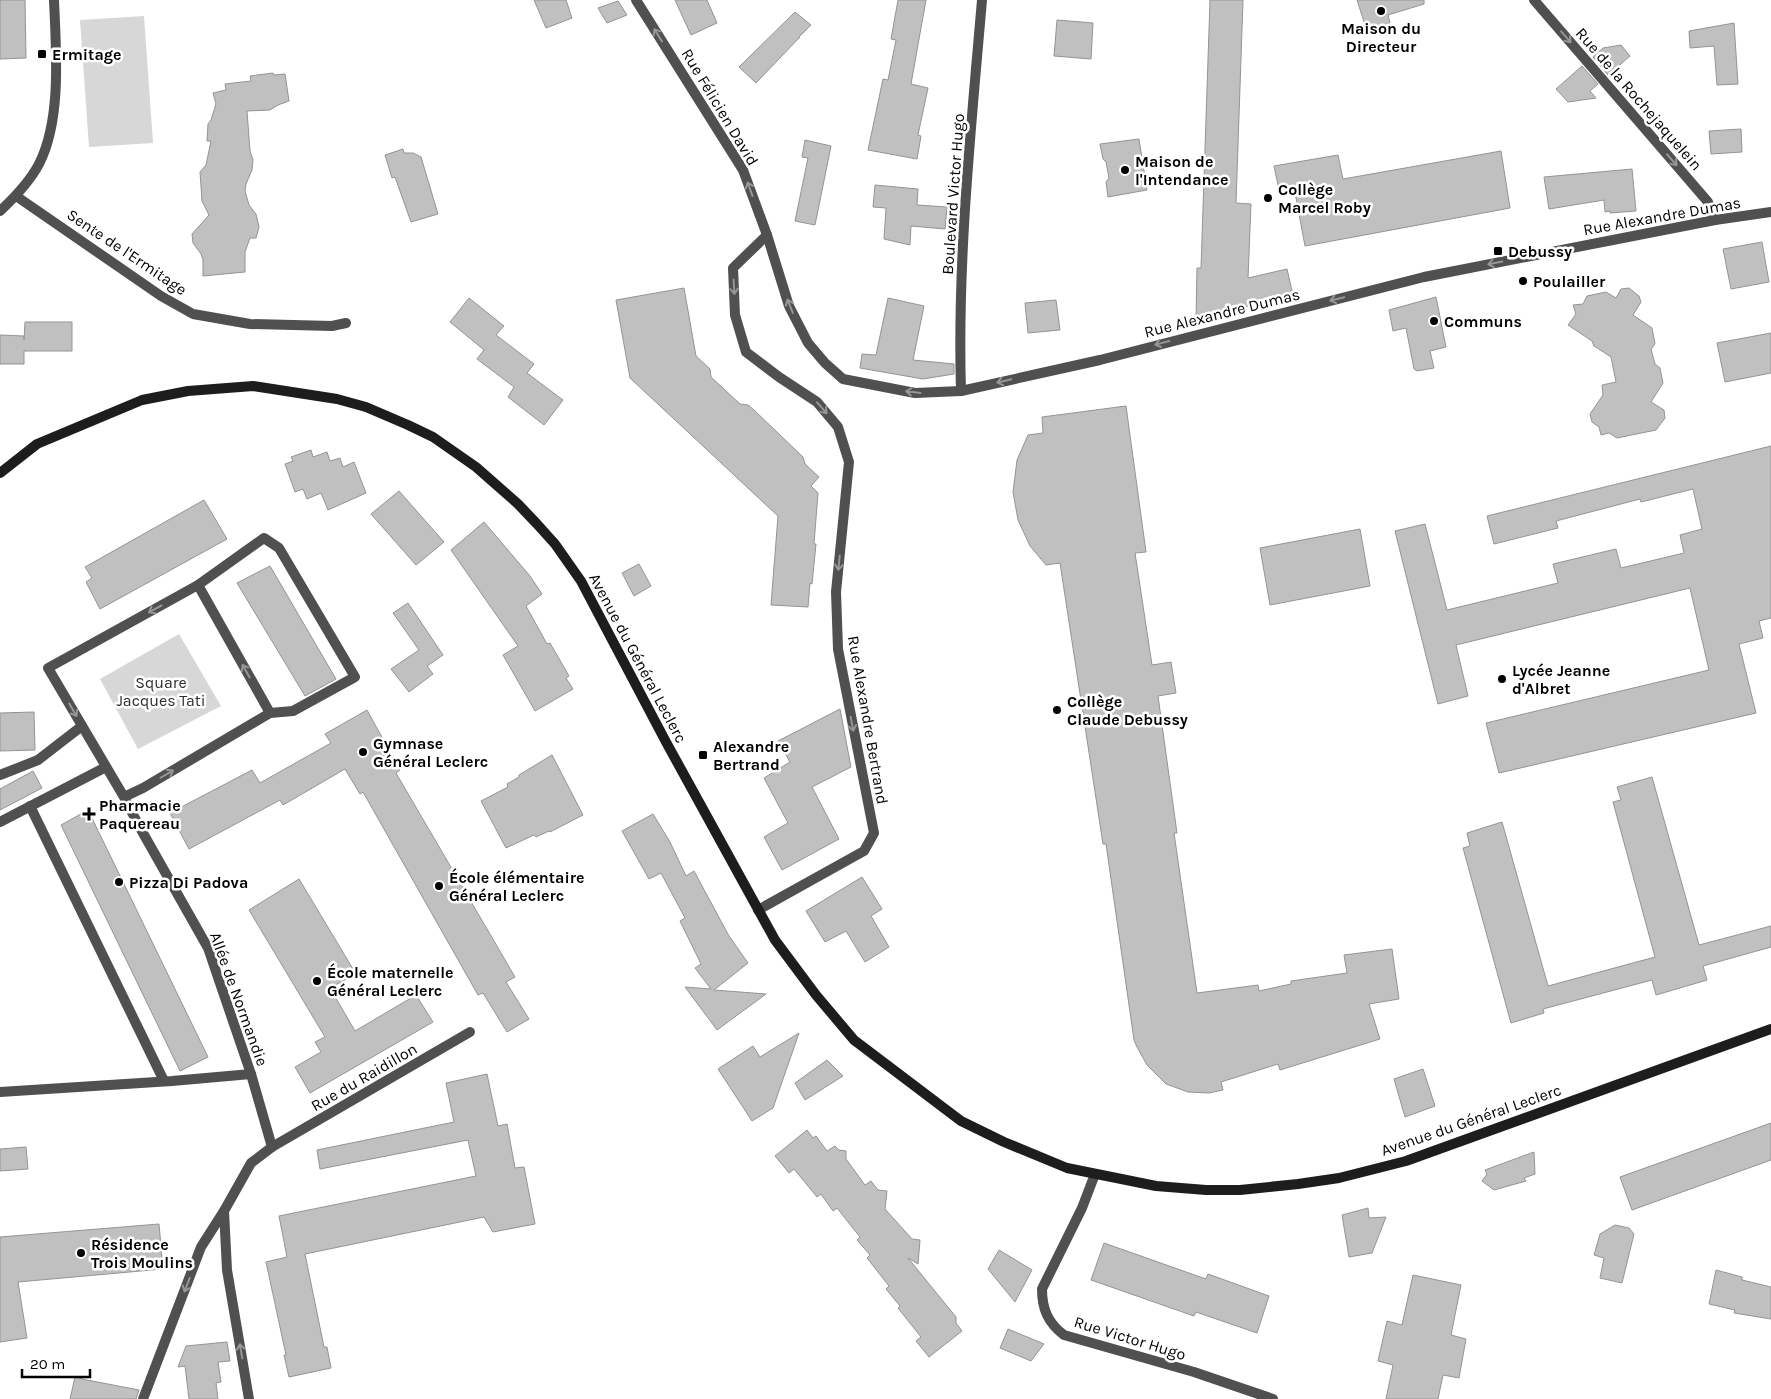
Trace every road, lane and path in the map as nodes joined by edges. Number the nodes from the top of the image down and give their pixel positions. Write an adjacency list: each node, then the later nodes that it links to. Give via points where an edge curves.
1 (54, 0): 5 (street, via 56,90 50,132 39,164)
2 (636, 0): 9 (street, Rue Félicien David, one-way to 2, via 743,170)
3 (982, 0): 11 (street, Boulevard Victor Hugo, via 962,266)
4 (1534, 0): 8 (street, Rue de la Rochejaquelein, one-way to 8, via 1708,202)
5 (16, 196): 6 (street); 10 (street, Sente de l'Ermitage, via 160,296 193,314 250,324 332,326)
6 (0, 211)
7 (1771, 212): 8 (street, Rue Alexandre Dumas)
8 (1715, 220): 11 (street, Rue Alexandre Dumas, one-way to 11, via 1424,277 1100,360)
9 (767, 235): 11 (street, Rue Alexandre Dumas, one-way to 9, via 915,393 843,379 808,343 789,306); 21 (street, Rue Alexandre Bertrand, one-way to 21, via 733,268 735,315 746,352 817,402 838,427 849,462 836,592 838,649 874,833 864,852)
10 (346, 322)
11 (961, 391)
12 (0, 472): 21 (main road, Avenue du Général Leclerc, via 37,444 142,400 198,390 253,386 337,398 366,407 433,437 476,467 518,504 568,562)
13 (198, 585): 14 (street, one-way to 13); 14 (street, via 264,538 279,548 355,677 293,711); 15 (street, Allée de Normandie, one-way to 15, via 48,668)
14 (270, 714): 18 (street, one-way to 14)
15 (82, 726): 16 (street, Allée de Normandie); 17 (street, via 38,760)
16 (106, 766): 18 (street, Allée de Normandie); 19 (street)
17 (0, 774)
18 (124, 797): 24 (street, Allée de Normandie, via 208,948)
19 (30, 806): 20 (street); 25 (street)
20 (0, 822)
21 (758, 910): 28 (main road, Avenue du Général Leclerc, via 798,973 867,1051 961,1121 1067,1168)
22 (1771, 1029): 28 (main road, Avenue du Général Leclerc, via 1406,1161 1339,1178 1223,1190 1156,1186)
23 (470, 1032): 27 (street, Rue du Raidillon)
24 (251, 1074): 25 (street); 27 (street, Allée de Normandie)
25 (164, 1081): 26 (street)
26 (0, 1092)
27 (272, 1147): 29 (street, via 251,1163)
28 (1095, 1174): 32 (street, Rue Victor Hugo, via 1042,1289 1042,1303 1055,1328 1064,1335 1194,1372)
29 (224, 1211): 30 (street, one-way to 30, via 201,1247); 31 (street, one-way to 29, via 227,1270)
30 (143, 1399)
31 (249, 1399)
32 (1273, 1399)

